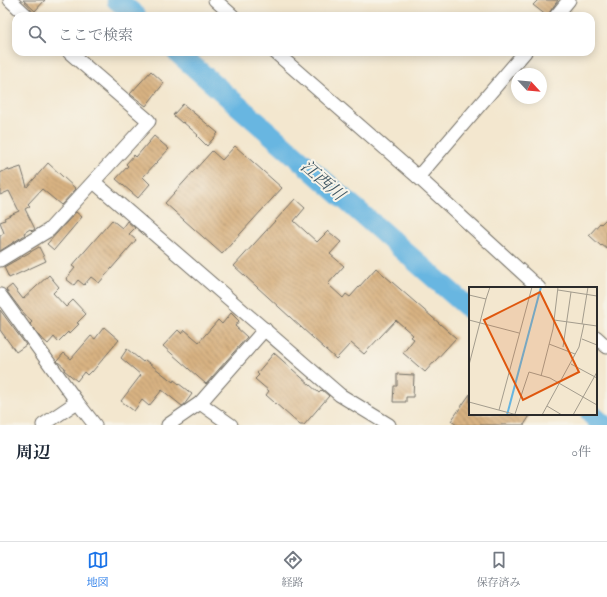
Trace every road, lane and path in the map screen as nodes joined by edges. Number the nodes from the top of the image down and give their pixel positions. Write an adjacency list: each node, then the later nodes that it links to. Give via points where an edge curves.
1 (10, 0): 4 (street)
2 (215, 0): 5 (street)
3 (570, 0): 6 (street)
4 (23, 12)
5 (228, 12)
6 (560, 12)
7 (74, 56): 11 (street, via 149,121)
8 (280, 56): 10 (street)
9 (522, 56): 10 (street)
10 (418, 177): 13 (street)
11 (94, 182): 12 (street, via 49,230); 15 (street)
12 (0, 260)
13 (538, 287)
14 (0, 295): 18 (street)
15 (264, 329): 19 (street); 24 (street, via 340,394)
16 (597, 338): 17 (street)
17 (607, 347)
18 (77, 402): 20 (street); 21 (street)
19 (200, 403): 22 (street); 23 (street)
20 (43, 425)
21 (95, 425)
22 (168, 425)
23 (231, 425)
24 (389, 425)

